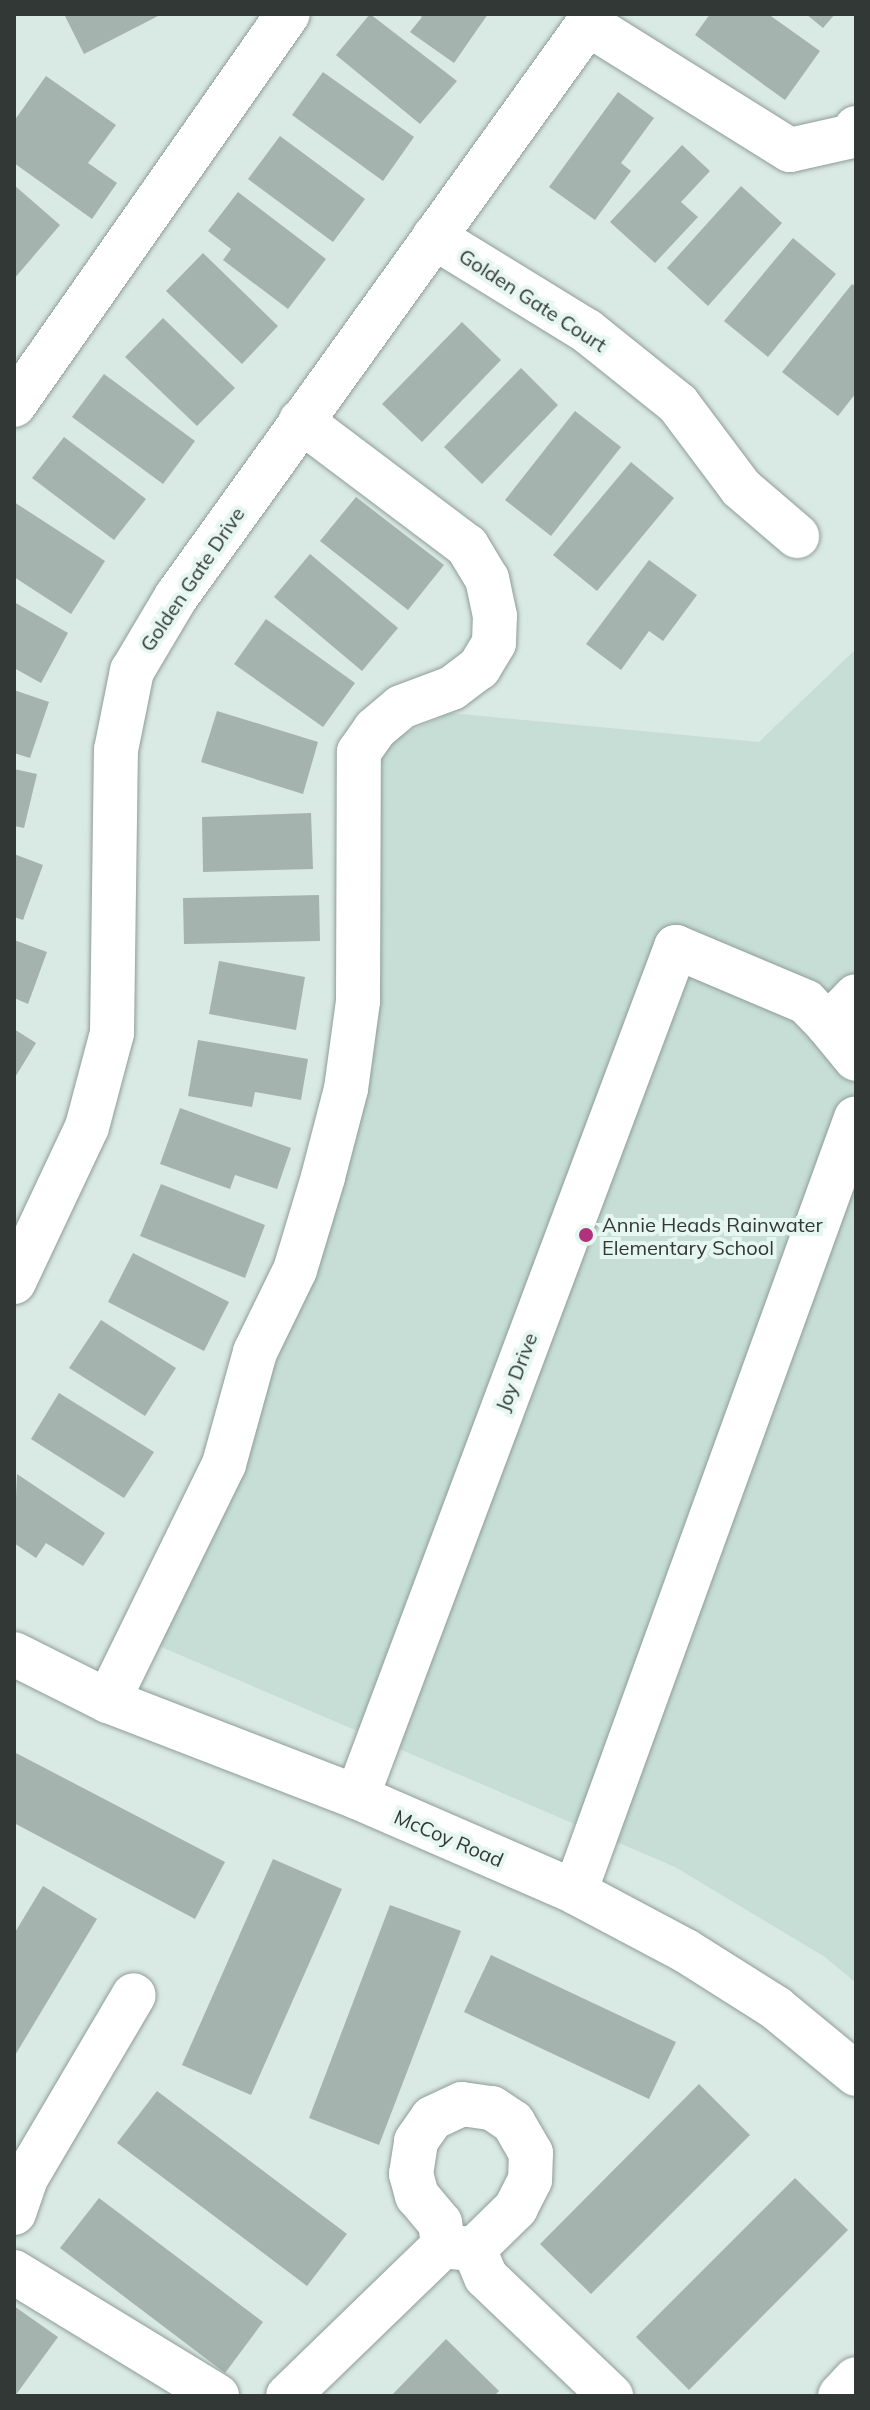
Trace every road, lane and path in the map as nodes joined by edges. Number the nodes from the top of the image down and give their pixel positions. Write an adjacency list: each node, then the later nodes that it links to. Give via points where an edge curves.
1 (288, 14): 5 (street)
2 (592, 19): 3 (street, via 790,150 852,136); 4 (street, Golden Gate Drive)
3 (856, 128)
4 (434, 237): 6 (street, Golden Gate Drive); 7 (street, Golden Gate Court, via 587,331 678,404 741,488)
5 (14, 405)
6 (301, 421): 11 (street, Golden Gate Drive, via 176,597 132,671 116,750 112,1033 87,1127); 13 (street, via 467,546 487,579 494,643 479,668 452,688 401,707 359,752 358,1001 346,1089 323,1177 295,1270 255,1352 224,1464)
7 (797, 536)
8 (842, 1010): 9 (street); 14 (street, Joy Drive, via 806,1002 676,947)
9 (856, 1059)
10 (856, 1118): 15 (street)
11 (16, 1273)
12 (14, 1654): 13 (street, McCoy Road)
13 (108, 1701): 14 (street, McCoy Road)
14 (357, 1797): 15 (street, McCoy Road)
15 (575, 1892): 17 (street, McCoy Road, via 686,1951 776,2008)
16 (134, 1995): 18 (street)
17 (856, 2074)
18 (18, 2187)
19 (14, 2272): 21 (street)
20 (856, 2379): 24 (street)
21 (217, 2396)
22 (288, 2396): 23 (street, via 458,2248)
23 (611, 2396)
24 (840, 2396)

